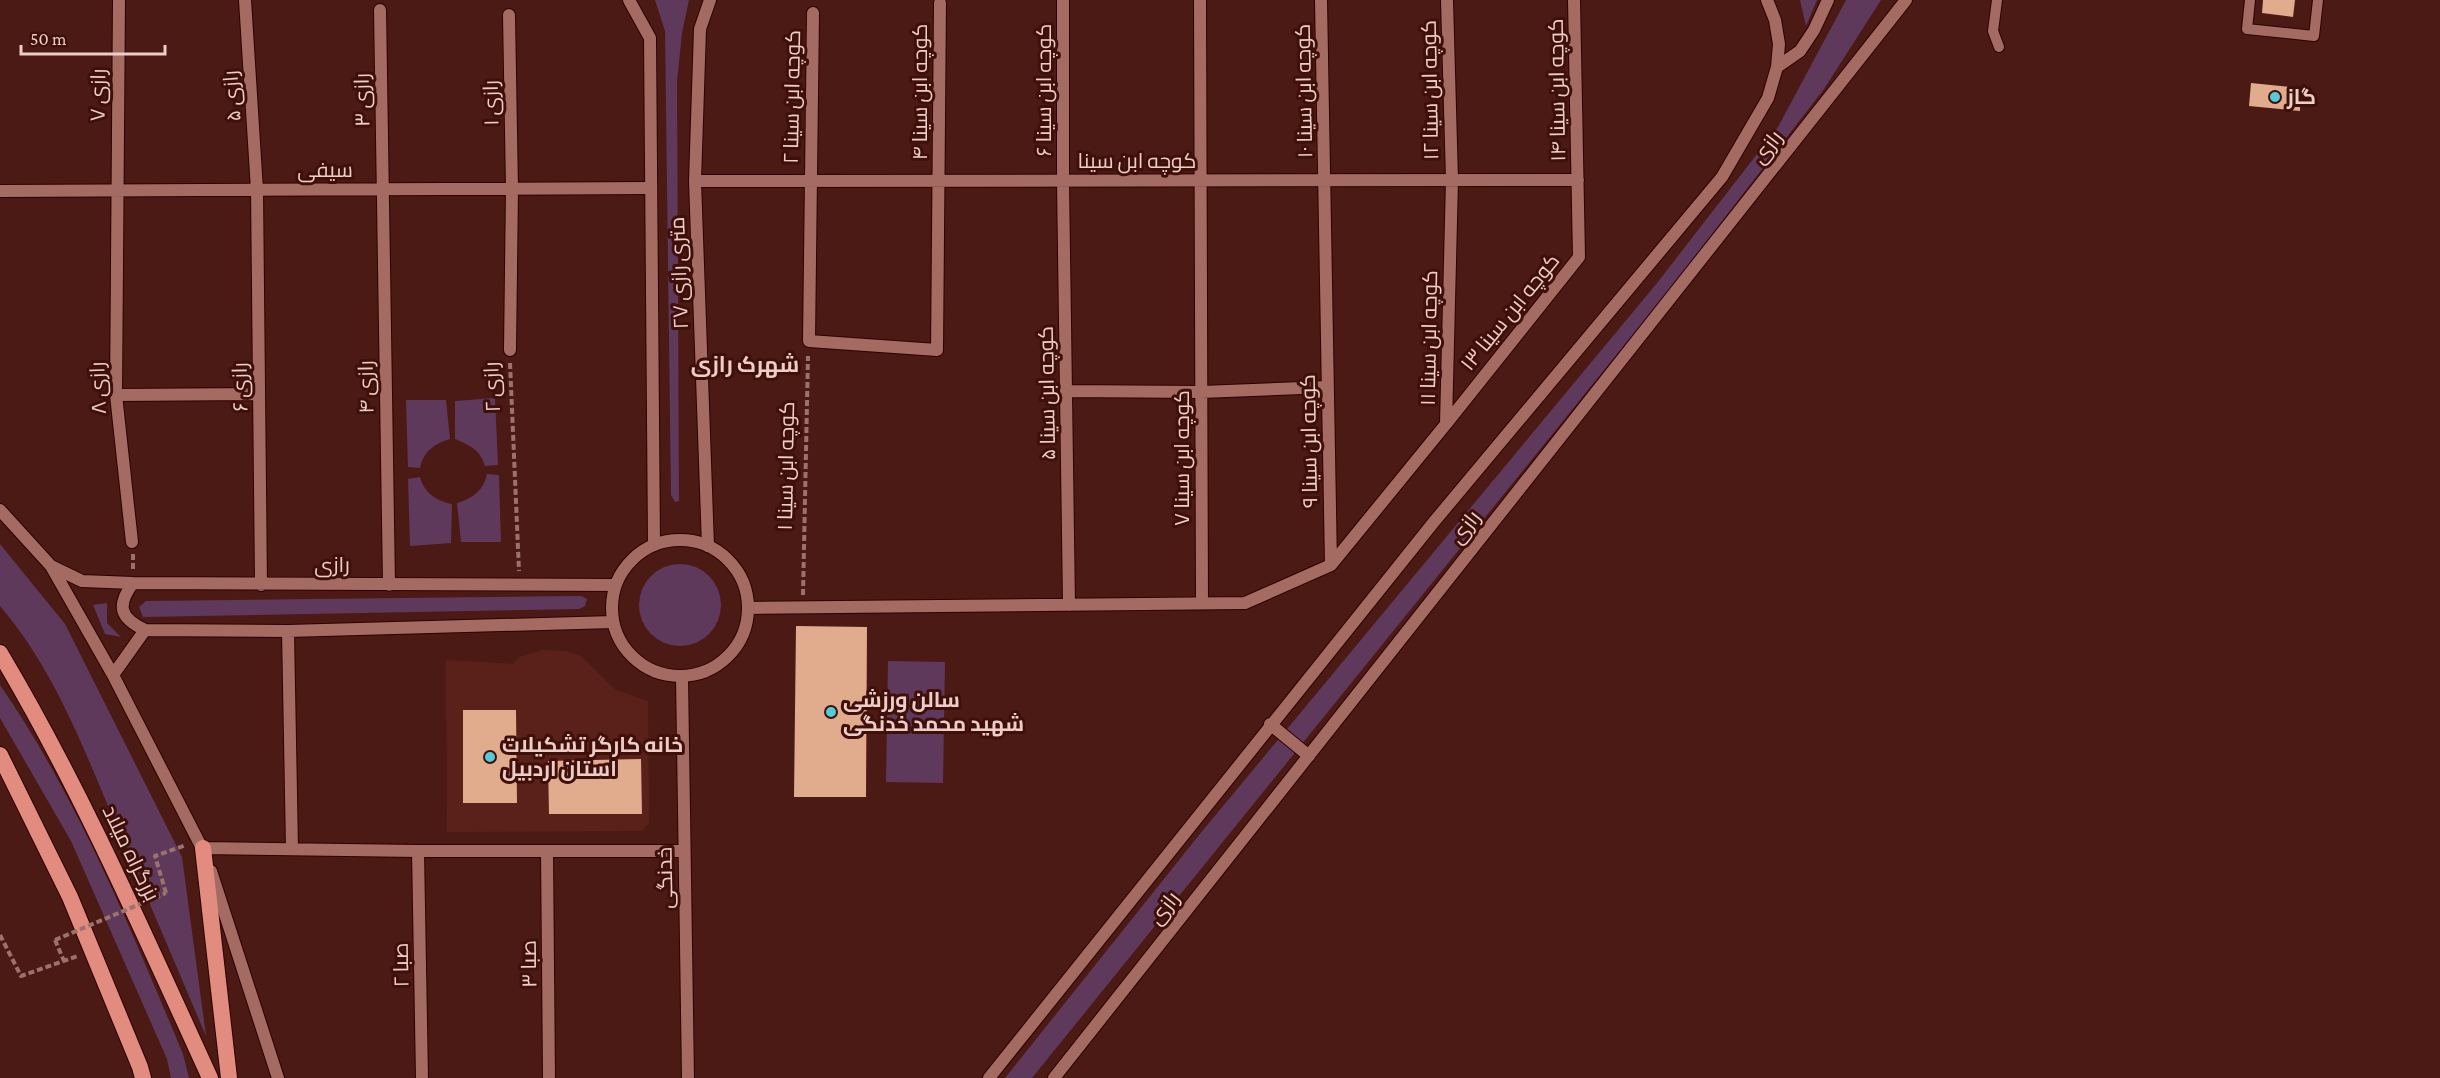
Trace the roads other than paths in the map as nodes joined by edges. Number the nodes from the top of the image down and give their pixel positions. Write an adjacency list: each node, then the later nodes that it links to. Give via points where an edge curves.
1 (119, 0): 33 (street, رازی ۷)
2 (245, 0): 34 (street, رازی ۵)
3 (629, 0): 32 (street, ۲۷ متری رازی, via 650,38)
4 (710, 0): 26 (street, ۲۷ متری رازی, via 700,29)
5 (1063, 0): 29 (street, کوچه ابن سینا ۶)
6 (1200, 0): 22 (street, کوچه ابن سینا ۷)
7 (1321, 0): 23 (street, کوچه ابن سینا ۱۰)
8 (1448, 0): 24 (street, کوچه ابن سینا ۱۲)
9 (1574, 0): 25 (street, کوچه ابن سینا ۱۴)
10 (1767, 0): 21 (street, رازی, via 1779,44)
11 (1827, 0): 21 (street, via 1800,51)
12 (1997, 0): 20 (lane, via 1993,31)
13 (2250, 0): 14 (lane, via 2247,28 2314,36)
14 (2318, 0)
15 (1904, 2): 64 (street, رازی)
16 (940, 3): 28 (street, کوچه ابن سینا ۴)
17 (380, 10): 30 (street, رازی ۳)
18 (813, 14): 27 (street, کوچه ابن سینا ۲)
19 (509, 15): 31 (street, رازی ۱)
20 (1999, 47)
21 (1777, 67): 62 (street, رازی, via 1768,98 1722,177)
22 (1200, 180): 23 (street, کوچه ابن سینا); 29 (street, کوچه ابن سینا); 39 (street, کوچه ابن سینا ۷)
23 (1325, 180): 24 (street, کوچه ابن سینا); 37 (street, کوچه ابن سینا ۹)
24 (1452, 180): 25 (street, کوچه ابن سینا); 42 (street, کوچه ابن سینا ۱۱)
25 (1578, 180): 42 (street, کوچه ابن سینا ۱۳, via 1579,257)
26 (695, 181): 27 (street, کوچه ابن سینا); 46 (street, ۲۷ متری رازی)
27 (810, 181): 28 (street, کوچه ابن سینا); 28 (street, کوچه ابن سینا ۴, via 808,341 938,350)
28 (939, 181): 29 (street, کوچه ابن سینا)
29 (1063, 181): 38 (street, کوچه ابن سینا ۵)
30 (382, 189): 31 (street, سیفی); 34 (street, سیفی); 51 (street, رازی ۴)
31 (512, 189): 32 (street, سیفی); 36 (street, رازی ۲)
32 (651, 189): 45 (street, ۲۷ متری رازی)
33 (117, 190): 34 (street, سیفی); 35 (street, سیفی); 41 (street, رازی ۸)
34 (257, 190): 40 (street, رازی ۶)
35 (0, 191)
36 (510, 350)
37 (1327, 387): 39 (street); 47 (street, کوچه ابن سینا ۹)
38 (1066, 391): 39 (street); 54 (street, کوچه ابن سینا ۵)
39 (1201, 392): 53 (street, کوچه ابن سینا ۷)
40 (259, 394): 41 (street); 50 (street, رازی ۶)
41 (116, 395): 44 (street, رازی ۸)
42 (1446, 424): 47 (street, کوچه ابن سینا ۱۱)
43 (0, 510): 48 (street)
44 (132, 542)
45 (654, 545): 46 (street, via 690,541); 52 (street, via 632,561)
46 (708, 546): 55 (street, via 737,571 746,589)
47 (1331, 565): 53 (street, via 1245,603)
48 (51, 566): 49 (street, رازی, via 82,581); 60 (street)
49 (133, 583): 50 (street, رازی); 57 (street, via 124,595 123,613)
50 (261, 585): 51 (street, رازی)
51 (389, 585): 52 (street, رازی)
52 (616, 585): 56 (street)
53 (1202, 603): 54 (street)
54 (1069, 605): 55 (street)
55 (748, 608): 61 (street, via 746,629 736,648 721,663)
56 (613, 622): 58 (street); 61 (street, via 622,644 637,662 658,673)
57 (145, 630): 58 (street); 60 (street)
58 (288, 631): 66 (street)
59 (0, 653): 71 (highway, بزرگراه میلاد, via 40,720 117,873)
60 (113, 675): 65 (street)
61 (682, 677): 69 (street, خدنگی)
62 (1270, 724): 64 (street); 77 (street, رازی)
63 (0, 755): 70 (highway, via 70,897)
64 (1309, 756): 78 (street, رازی)
65 (201, 844): 66 (street); 72 (highway); 73 (street)
66 (292, 849): 67 (street)
67 (418, 851): 68 (street); 74 (street, صبا ۲)
68 (547, 851): 69 (street); 75 (street, صبا ۳)
69 (684, 851): 76 (street, خدنگی)
70 (143, 1078)
71 (210, 1078)
72 (228, 1078)
73 (278, 1078)
74 (422, 1078)
75 (549, 1078)
76 (688, 1078)
77 (989, 1078)
78 (1054, 1078)

